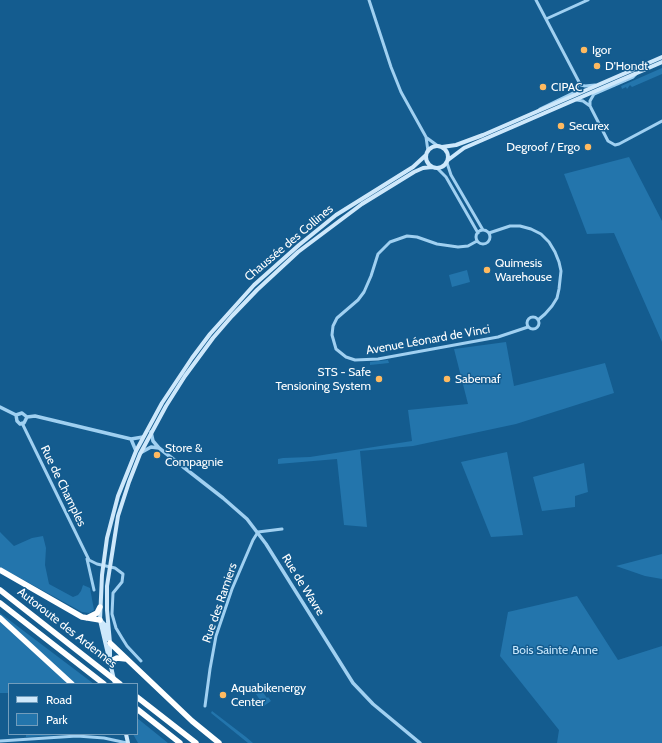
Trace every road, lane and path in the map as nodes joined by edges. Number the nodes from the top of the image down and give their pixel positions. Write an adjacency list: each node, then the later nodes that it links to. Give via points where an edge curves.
1 (369, 0): 14 (street, via 401,92)
2 (536, 0): 4 (street)
3 (588, 0): 4 (street)
4 (546, 19): 8 (street)
5 (662, 58): 9 (main road)
6 (662, 62): 7 (main road)
7 (639, 72): 10 (main road); 11 (street, via 594,94)
8 (579, 82): 9 (street, via 585,86); 12 (street, via 575,92 542,107)
9 (600, 84): 12 (main road)
10 (577, 100): 11 (street); 17 (main road, via 464,148)
11 (590, 106): 13 (street, via 608,141 615,145)
12 (534, 114): 15 (main road, via 464,142)
13 (662, 121)
14 (426, 137): 15 (street); 16 (street)
15 (440, 146): 16 (main road, via 431,148); 17 (main road, via 447,151)
16 (427, 153): 18 (main road, via 427,162); 31 (main road, Chaussée des Collines, via 412,167 336,215 254,285 210,334 176,380)
17 (447, 162): 19 (main road, via 443,167); 20 (street, via 450,175)
18 (432, 167): 19 (main road); 30 (main road, Chaussée des Collines, via 414,172 337,221 257,290 213,338 185,376)
19 (437, 168): 21 (street, via 446,177)
20 (482, 230): 21 (street); 22 (street)
21 (478, 232): 23 (street)
22 (489, 233): 23 (street, Avenue Léonard de Vinci, via 490,239 486,243 481,244); 24 (street, Avenue Léonard de Vinci, via 510,226 531,229 541,234 555,252 561,271 557,298)
23 (477, 241): 25 (street, Avenue Léonard de Vinci, via 458,248 412,236 390,242 378,254 364,292 337,318 332,335 336,349 350,359 391,357 498,337)
24 (538, 320): 25 (street, Avenue Léonard de Vinci, via 537,328); 25 (street, Avenue Léonard de Vinci, via 535,317 530,318 527,322)
25 (528, 327)
26 (0, 407): 27 (street)
27 (16, 415): 28 (street, via 22,413); 29 (street, Rue de Champles, via 17,421)
28 (27, 417): 29 (street); 32 (street, via 36,416)
29 (22, 424): 38 (street, Rue de Champles)
30 (151, 432): 33 (street, Rue de Wavre); 35 (main road, Chaussée des Collines)
31 (142, 437): 32 (street); 34 (main road, Chaussée des Collines)
32 (131, 439): 34 (street)
33 (159, 448): 35 (street, via 147,448); 37 (street, Rue de Wavre, via 234,507)
34 (136, 451): 39 (main road, Chaussée des Collines, via 114,512)
35 (140, 454): 40 (main road, via 118,516)
36 (282, 529): 37 (street)
37 (258, 532): 59 (street, Rue des Ramiers, via 232,589 216,636); 68 (street, Rue de Wavre, via 353,683 373,704)
38 (87, 557): 39 (street, via 92,563); 43 (street, Rue de Champles)
39 (103, 566): 40 (street); 45 (main road, Chaussée des Collines)
40 (109, 567): 49 (main road, via 106,599); 53 (street, via 122,574 122,582 113,592 112,598 115,624 127,646)
41 (0, 570): 47 (highway)
42 (0, 590): 57 (highway, Autoroute des Ardennes)
43 (94, 590)
44 (0, 603): 55 (highway, Autoroute des Ardennes)
45 (100, 607): 47 (highway, via 97,613); 48 (main road, Chaussée des Collines)
46 (0, 618): 54 (highway)
47 (87, 618): 48 (highway)
48 (100, 620): 50 (main road, via 105,625)
49 (110, 643): 50 (main road); 51 (highway)
50 (108, 652): 52 (main road)
51 (127, 660): 52 (highway, via 117,658); 67 (highway)
52 (111, 661): 56 (main road)
53 (141, 661)
54 (71, 683)
55 (103, 683)
56 (115, 683)
57 (119, 683)
58 (138, 698): 66 (highway)
59 (205, 706)
60 (138, 710): 65 (highway)
61 (52, 737): 62 (street); 63 (street); 64 (street, via 96,737)
62 (0, 741)
63 (51, 743)
64 (128, 743)
65 (180, 743)
66 (196, 743)
67 (219, 743)
68 (420, 743)

